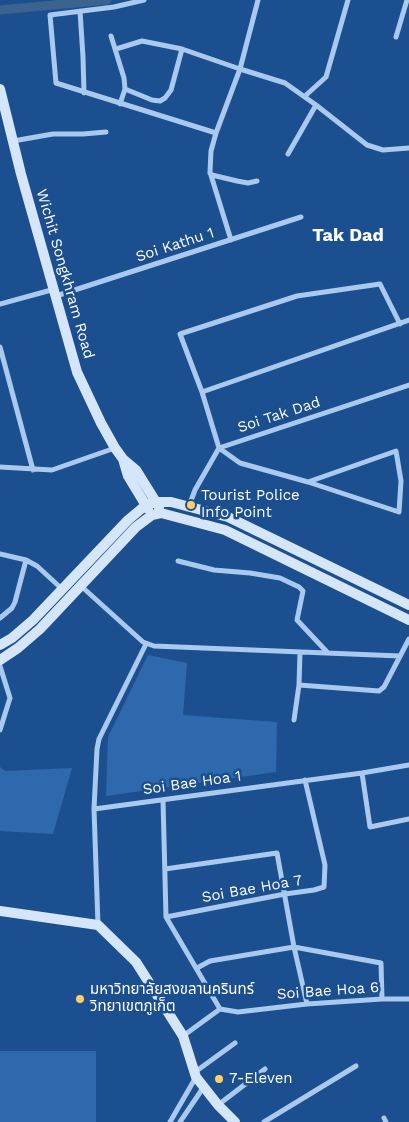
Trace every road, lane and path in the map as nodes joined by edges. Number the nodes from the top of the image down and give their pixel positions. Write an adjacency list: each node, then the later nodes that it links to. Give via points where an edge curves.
1 (144, 0): 5 (street)
2 (258, 0): 10 (street)
3 (348, 0): 14 (street, via 326,77)
4 (406, 0): 7 (street)
5 (80, 11): 13 (street); 13 (street, via 50,15 56,84)
6 (111, 36): 8 (street)
7 (396, 37)
8 (116, 49): 9 (street, via 142,41); 12 (street)
9 (182, 49): 10 (street); 12 (street, via 171,90 165,98 152,100)
10 (240, 69): 14 (street, via 285,83); 18 (street)
11 (0, 89): 19 (main road, Wichit Songkhram Road)
12 (125, 89): 15 (street)
13 (84, 93): 15 (street)
14 (305, 96): 16 (street)
15 (120, 104): 18 (street)
16 (316, 105): 20 (street, via 367,145 383,150); 21 (street)
17 (106, 132): 19 (street, via 53,134)
18 (216, 132): 22 (street)
19 (13, 141): 26 (main road, Wichit Songkhram Road)
20 (409, 148)
21 (288, 154)
22 (210, 172): 23 (street, via 237,181); 25 (street)
23 (256, 181)
24 (301, 217): 25 (street, Soi Kathu 1)
25 (231, 240): 26 (street, Soi Kathu 1)
26 (56, 292): 27 (street, Soi Kathu 1); 33 (main road, Wichit Songkhram Road, via 78,372)
27 (0, 304)
28 (409, 320): 29 (street)
29 (400, 324): 32 (street); 32 (street, via 380,284 297,296 180,334)
30 (0, 347): 36 (street)
31 (409, 386): 34 (street, Soi Tak Dad)
32 (202, 392): 34 (street)
33 (115, 448): 36 (street, via 52,470); 38 (main road, Wichit Songkhram Road, via 123,459 128,476)
34 (219, 448): 37 (street, via 240,463); 39 (street)
35 (0, 467): 36 (street)
36 (33, 470)
37 (308, 482): 37 (street, via 354,497 399,512 401,481 396,451)
38 (151, 503): 39 (main road, via 171,502); 40 (main road, Wichit Songkhram Road); 45 (main road, via 128,520)
39 (189, 506): 46 (main road, via 228,517)
40 (156, 514): 44 (main road, via 136,527); 48 (main road, via 225,530)
41 (0, 554): 42 (street)
42 (26, 560): 45 (street); 47 (street, via 15,602)
43 (178, 561): 53 (street, via 214,570 280,578 299,587 303,592 297,620)
44 (81, 586): 50 (street); 55 (main road, via 40,629)
45 (62, 589): 51 (main road, via 33,620)
46 (409, 605)
47 (0, 618)
48 (409, 620)
49 (409, 639): 54 (street)
50 (146, 644): 52 (street); 64 (street, via 100,739)
51 (0, 645)
52 (300, 652): 53 (street); 57 (street)
53 (329, 653): 54 (street)
54 (400, 656): 57 (street, via 379,691)
55 (0, 660)
56 (0, 666): 59 (street, via 10,698)
57 (299, 685): 58 (street)
58 (294, 720)
59 (0, 730)
60 (409, 765): 61 (street, Soi Bae Hoa 1)
61 (362, 773): 62 (street, Soi Bae Hoa 1); 65 (street, via 370,827)
62 (305, 780): 63 (street, Soi Bae Hoa 1); 67 (street, Soi Bae Hoa 7, via 324,864 324,887)
63 (163, 800): 64 (street, Soi Bae Hoa 1); 66 (street)
64 (94, 809): 70 (street)
65 (409, 819)
66 (164, 869): 67 (street, via 276,853); 69 (street)
67 (285, 894): 69 (street, Soi Bae Hoa 7); 71 (street)
68 (0, 911): 70 (main road)
69 (166, 917): 72 (street)
70 (98, 925): 77 (main road, via 136,962)
71 (294, 947): 72 (street, via 210,961); 73 (street, via 382,963); 75 (street)
72 (197, 968): 76 (street)
73 (382, 999): 74 (street, Soi Bae Hoa 6); 75 (street, Soi Bae Hoa 6)
74 (409, 1000)
75 (307, 1004): 76 (street, Soi Bae Hoa 6, via 238,1012)
76 (220, 1009): 77 (street)
77 (182, 1036): 81 (main road)
78 (235, 1043): 81 (street)
79 (356, 1066): 87 (street)
80 (265, 1069): 83 (street)
81 (195, 1075): 82 (main road); 84 (street)
82 (202, 1088): 83 (main road); 85 (street)
83 (218, 1105): 86 (main road)
84 (170, 1122)
85 (180, 1122)
86 (235, 1122)
87 (264, 1122)

